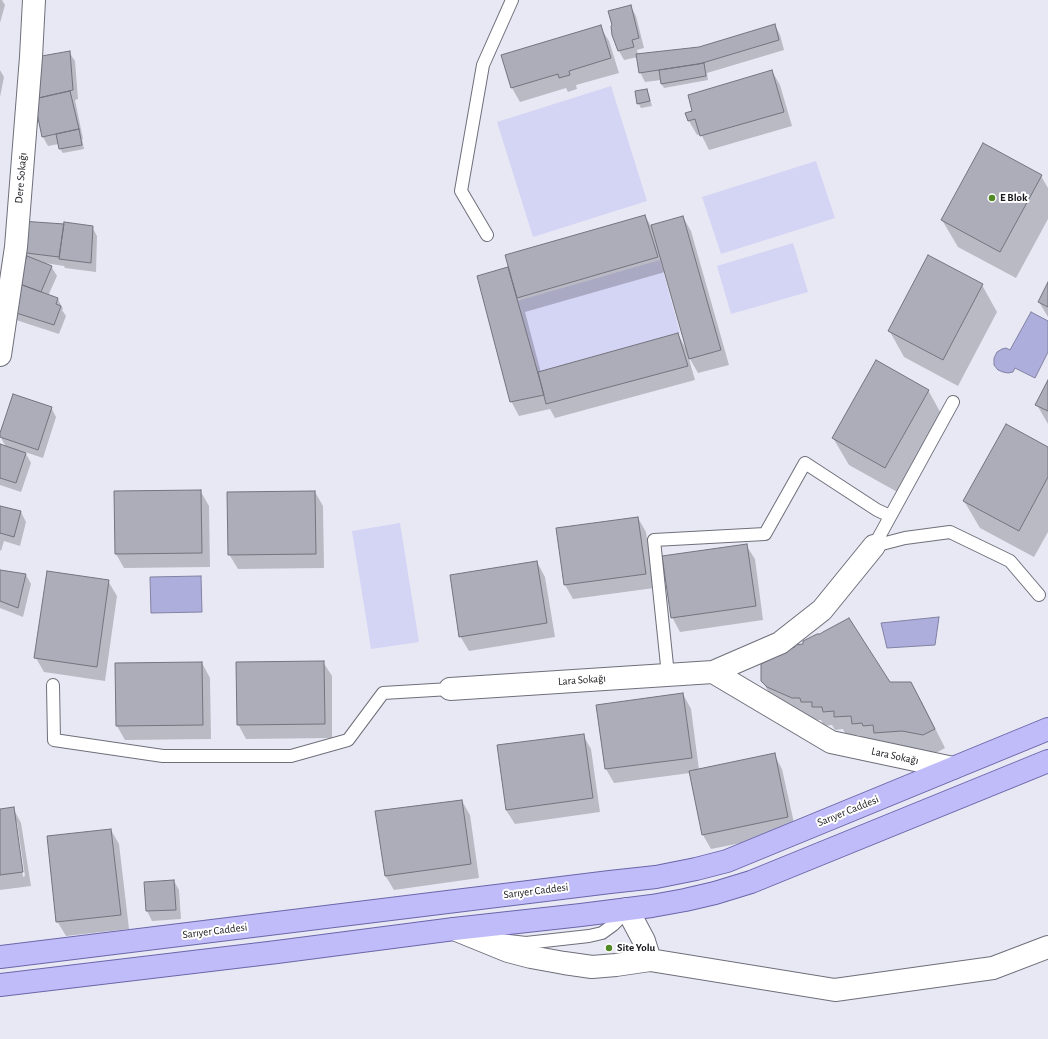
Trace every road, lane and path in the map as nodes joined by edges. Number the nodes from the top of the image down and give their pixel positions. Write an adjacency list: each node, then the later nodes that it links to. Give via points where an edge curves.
1 (34, 0): 4 (street, Dere Sokağı, via 31,57)
2 (512, 0): 3 (lane, via 484,65 461,191)
3 (487, 235)
4 (8, 246): 5 (street, Dere Sokağı)
5 (0, 355)
6 (953, 402): 7 (lane)
7 (890, 516): 8 (lane); 11 (lane, via 804,463 765,534 654,540)
8 (874, 546): 9 (lane, via 905,538 950,532 1010,561); 10 (street, Lara Sokağı, via 822,610 780,643)
9 (1039, 595)
10 (713, 672): 11 (street, Lara Sokağı); 16 (street, Lara Sokağı, via 831,742)
11 (668, 675): 13 (street, Lara Sokağı)
12 (53, 685): 13 (lane, via 54,740 163,756 291,756 348,740 383,693)
13 (450, 689)
14 (1048, 729): 16 (main road, Sarıyer Caddesi)
15 (1048, 760): 18 (main road, via 750,882 685,900)
16 (953, 768): 17 (main road, Sarıyer Caddesi, via 726,861 696,870)
17 (610, 882): 18 (main road); 21 (main road, Sarıyer Caddesi)
18 (627, 909): 19 (main road); 22 (street, via 644,941)
19 (454, 929): 22 (street, via 508,951 564,963 592,967); 23 (main road)
20 (1048, 947): 22 (street, via 993,968 836,990)
21 (0, 957)
22 (650, 960)
23 (0, 985)

